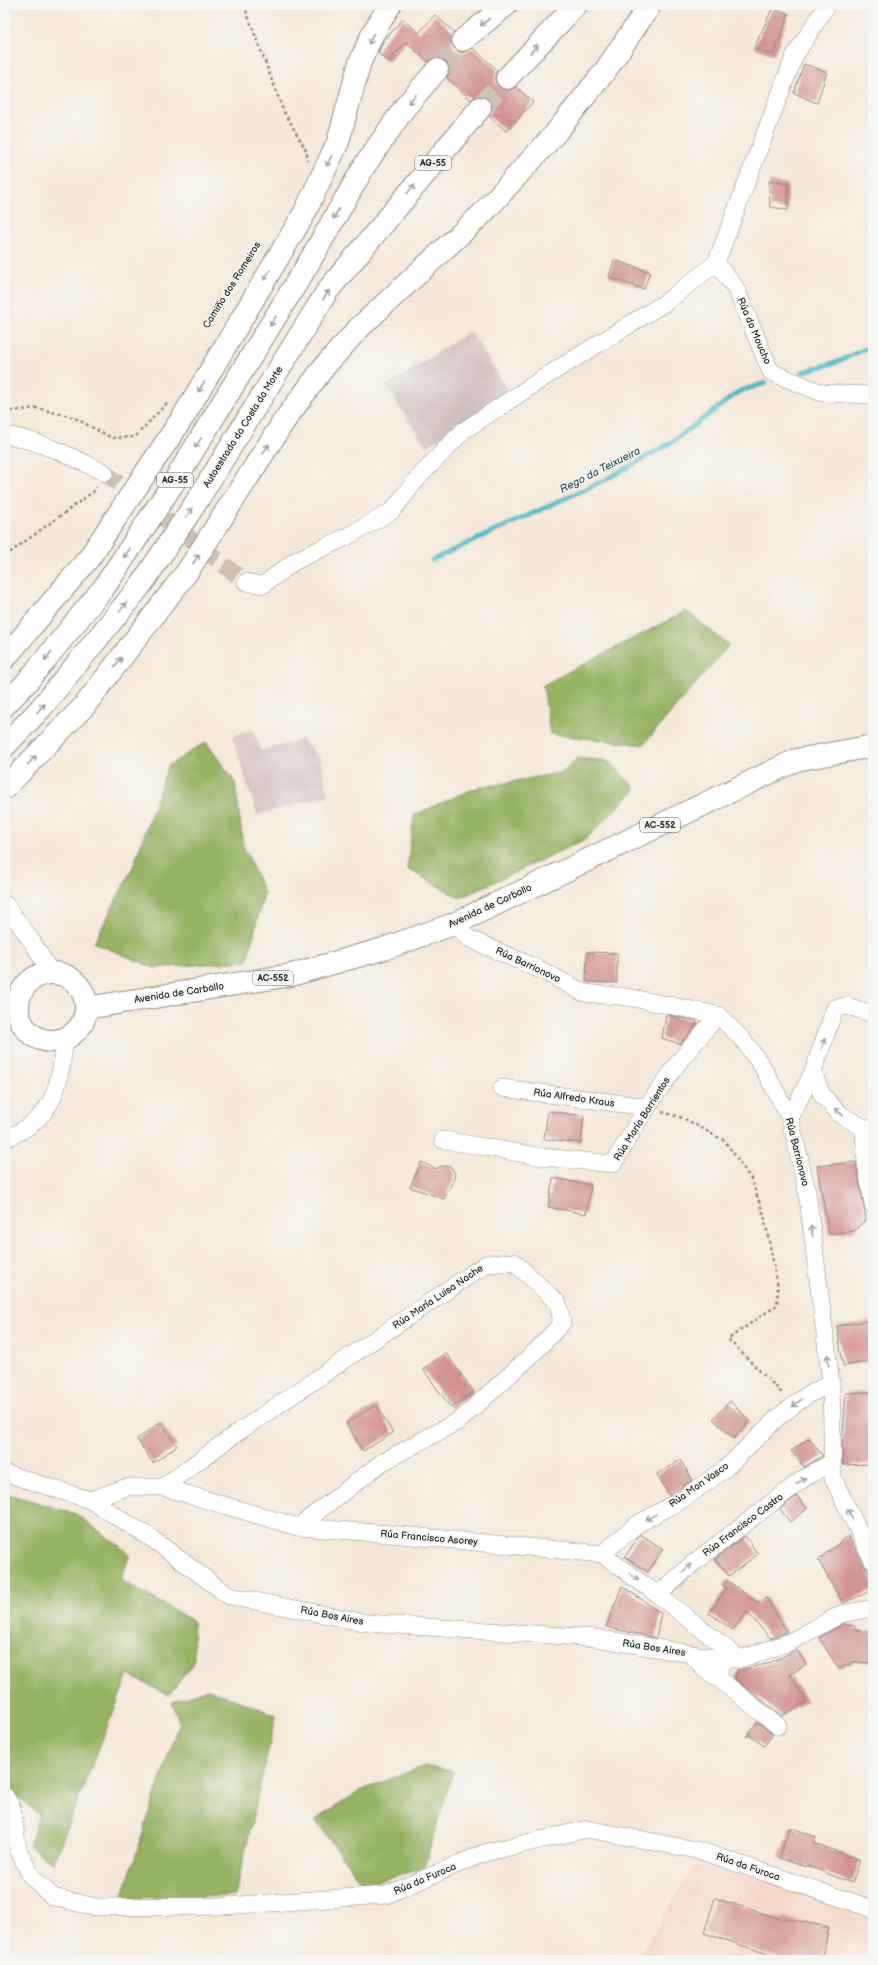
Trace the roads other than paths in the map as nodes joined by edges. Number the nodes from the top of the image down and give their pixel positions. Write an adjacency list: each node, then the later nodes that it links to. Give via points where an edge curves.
1 (390, 5): 15 (main road, one-way to 15, via 373,33 360,62 338,142 304,214 183,417 89,558)
2 (506, 5): 6 (main road, one-way to 6)
3 (576, 5): 8 (main road, one-way to 3)
4 (650, 5): 19 (main road, one-way to 4, via 85,705 187,572 284,421 324,367 359,328 483,213 554,135 605,71)
5 (827, 5): 10 (street, via 794,57)
6 (464, 40)
7 (437, 70): 16 (main road, AG-55, one-way to 16, via 405,107 365,165 308,264 181,472 105,586 27,682)
8 (507, 78)
9 (480, 108): 17 (main road, Autoestrada da Costa da Morte / AG-55, one-way to 9, via 51,696 141,585 196,504 328,290)
10 (716, 263): 11 (street, Rúa do Moucho, via 735,287 771,372 822,393); 14 (street, via 666,302 464,431 417,479 392,511 348,536 295,561 263,584)
11 (873, 395)
12 (5, 434): 13 (street, via 22,437 64,452)
13 (105, 473)
14 (246, 582)
15 (5, 658)
16 (5, 705)
17 (5, 746)
18 (873, 746): 21 (main road, Avenida de Carballo / AC-552, via 796,760)
19 (5, 788)
20 (5, 904): 22 (street)
21 (454, 924): 23 (main road, Avenida de Carballo / AC-552, via 383,949 291,975); 26 (street, Rúa Barrionovo, via 468,938 543,971 584,993 627,997)
22 (50, 973): 23 (main road, via 72,979 85,997); 24 (main road, via 35,978 23,990)
23 (86, 1008): 27 (main road, via 80,1026 74,1034)
24 (12, 1012): 27 (main road, via 39,1038 48,1041)
25 (873, 1014): 28 (street, one-way to 25, via 835,1008 846,1006)
26 (718, 1015): 30 (street, Rúa María Barrientos, via 681,1059); 31 (street, Rúa Barrionovo, via 744,1040 762,1066)
27 (65, 1039): 33 (street, via 56,1094 45,1111 22,1132)
28 (813, 1072): 31 (street); 32 (street, one-way to 28, via 841,1115 822,1095)
29 (502, 1088): 30 (street, Rúa Alfredo Kraus)
30 (647, 1107): 34 (street, Rúa María Barrientos, via 613,1164 543,1157)
31 (790, 1118): 36 (street, Rúa Barrionovo, one-way to 31, via 807,1191)
32 (868, 1128): 35 (street, via 866,1164)
33 (5, 1140)
34 (443, 1140)
35 (873, 1205)
36 (831, 1383): 37 (street, Rúa Barrionovo); 43 (street, Rúa Mon Vasco, one-way to 43, via 806,1396 777,1418 725,1469 683,1499 636,1525)
37 (832, 1462): 42 (street, Rúa Barrionovo, one-way to 37, via 833,1478); 45 (street, Rúa Francisco Castro, one-way to 37, via 704,1554 803,1479)
38 (5, 1473): 40 (street, Rúa Bos Aires)
39 (163, 1487): 40 (street, Rúa Francisco Asorey, via 127,1487); 41 (street, Rúa Francisco Asorey); 41 (street, Rúa María Luisa Nache, via 234,1435 486,1264 514,1262 558,1303 562,1323 535,1352 460,1420 381,1463)
40 (90, 1500): 47 (street, Rúa Bos Aires, via 151,1538 229,1596 367,1623 595,1638)
41 (298, 1527): 43 (street, Rúa Francisco Asorey)
42 (866, 1532): 44 (street, Rúa Barrionovo)
43 (602, 1554): 45 (street, one-way to 45)
44 (873, 1561)
45 (658, 1595): 48 (street)
46 (873, 1608): 48 (street, Rúa Bos Aires, via 841,1614 790,1642)
47 (692, 1655): 49 (street, Rúa Bos Aires); 50 (street, Rúa Bos Aires, via 704,1669)
48 (740, 1659): 49 (street, Rúa Bos Aires)
49 (722, 1660): 50 (street)
50 (718, 1678): 51 (street, Rúa Bos Aires)
51 (778, 1726)
52 (5, 1796): 53 (street, Rúa da Furoca, via 12,1808 18,1849 31,1876 53,1897 95,1907 225,1906 386,1895 484,1853 587,1829 701,1851)
53 (873, 1909)

